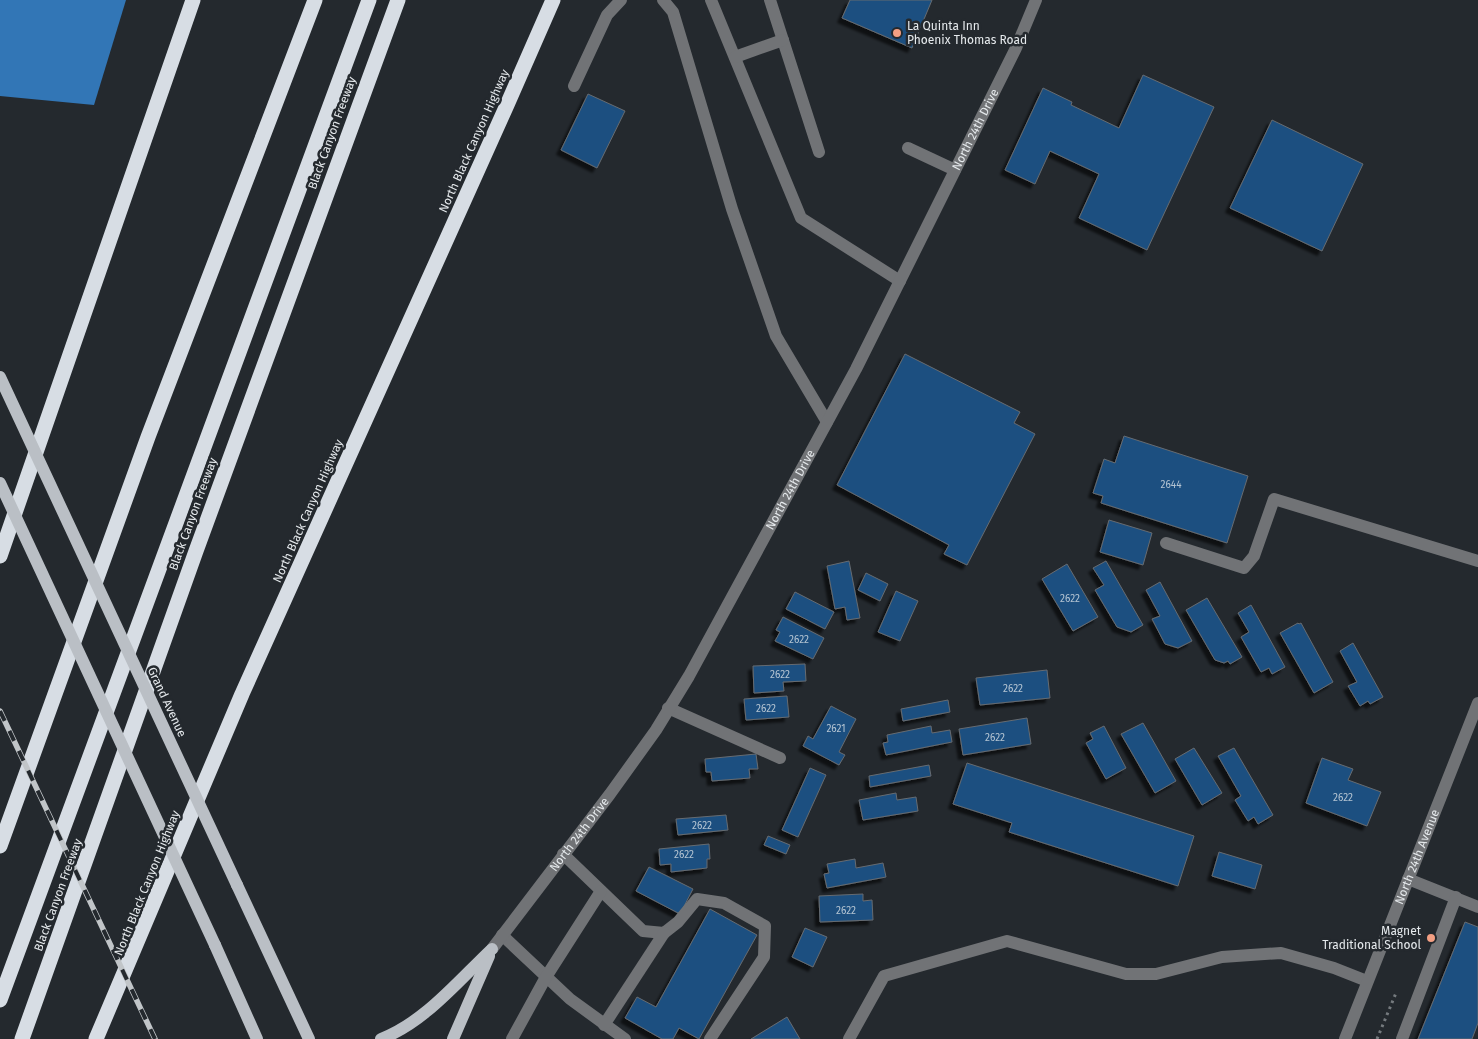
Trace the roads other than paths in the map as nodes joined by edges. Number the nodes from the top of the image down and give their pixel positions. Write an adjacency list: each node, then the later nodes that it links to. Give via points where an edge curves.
1 (193, 0): 22 (highway)
2 (315, 0): 27 (highway, via 113,532)
3 (369, 0): 39 (highway)
4 (398, 0): 41 (highway, Black Canyon Freeway)
5 (553, 0): 35 (highway, North Black Canyon Highway, via 242,694)
6 (621, 0): 13 (street, via 607,15)
7 (663, 0): 19 (street, via 673,12 732,209 776,336)
8 (711, 0): 12 (street)
9 (770, 0): 11 (street)
10 (1036, 0): 16 (street, North 24th Drive, via 1016,48)
11 (783, 40): 12 (street); 15 (street)
12 (735, 57): 17 (street, via 801,218)
13 (574, 86)
14 (908, 148): 16 (street)
15 (820, 152)
16 (955, 170): 17 (street, North 24th Drive)
17 (900, 281): 19 (street, North 24th Drive)
18 (0, 377): 45 (main road, Grand Avenue, bridge)
19 (827, 422): 25 (street, North 24th Drive, via 716,627)
20 (0, 483): 44 (main road, bridge)
21 (1166, 543): 23 (street, via 1244,568 1254,556 1274,499)
22 (0, 556)
23 (1478, 561)
24 (1478, 703): 29 (street, North 24th Avenue)
25 (668, 708): 26 (street); 28 (street, North 24th Drive, via 610,794)
26 (780, 758)
27 (0, 846)
28 (563, 854): 30 (street); 34 (street, North 24th Drive)
29 (1408, 879): 31 (street); 38 (street, North 24th Avenue)
30 (601, 891): 33 (street, via 643,931); 37 (street)
31 (1456, 897): 32 (street); 53 (street)
32 (1478, 907)
33 (664, 933): 40 (street); 50 (street, via 697,899 724,903 765,926 764,957)
34 (502, 936): 36 (street, North 24th Drive); 37 (street)
35 (136, 944): 42 (highway); 43 (main road, North Black Canyon Highway)
36 (492, 949): 46 (main road, via 422,1016); 47 (main road)
37 (546, 977): 40 (street); 48 (street)
38 (1368, 981): 51 (street, via 1280,953 1222,957 1156,974 1126,974 1007,941 884,976); 52 (street, North 24th Avenue)
39 (0, 1000)
40 (604, 1025): 49 (street)
41 (22, 1039)
42 (96, 1039)
43 (103, 1039)
44 (256, 1039)
45 (309, 1039)
46 (381, 1039)
47 (453, 1039)
48 (512, 1039)
49 (626, 1039)
50 (710, 1039)
51 (849, 1039)
52 (1345, 1039)
53 (1402, 1039)

